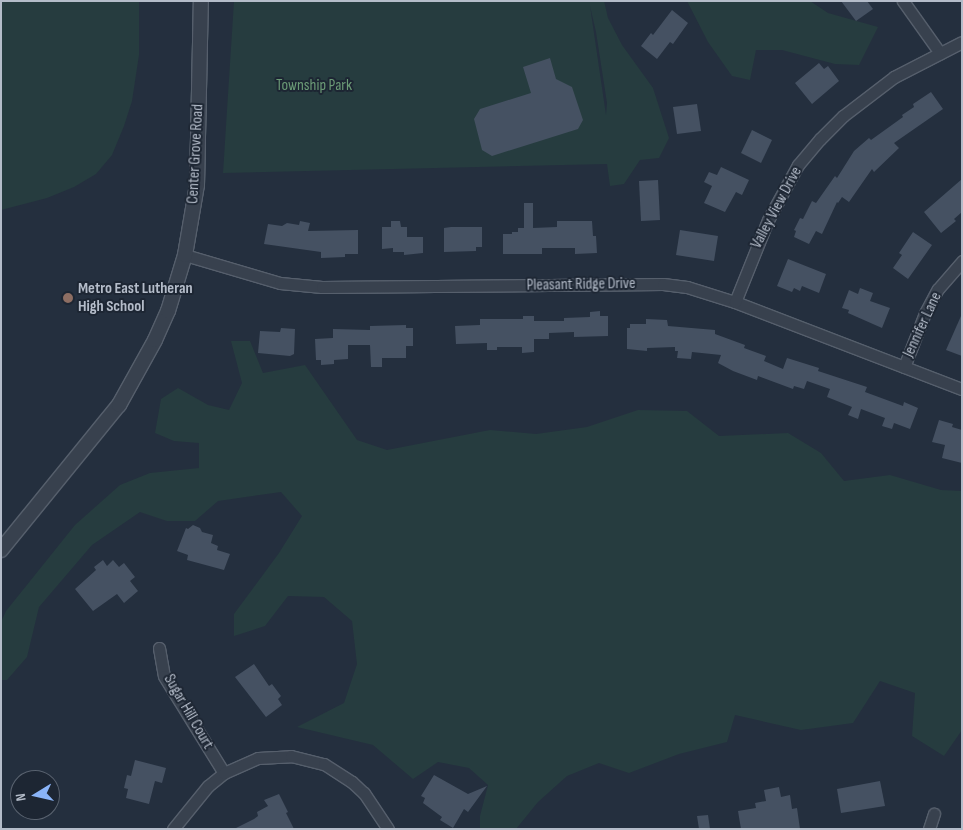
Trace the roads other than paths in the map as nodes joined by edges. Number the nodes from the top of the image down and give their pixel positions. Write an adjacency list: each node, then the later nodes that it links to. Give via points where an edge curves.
1 (201, 1): 5 (street, Center Grove Road, via 197,185)
2 (903, 1): 4 (street)
3 (962, 42): 4 (street, Valley View Drive)
4 (940, 53): 7 (street, Valley View Drive, via 868,95 843,116 798,165 768,220)
5 (185, 255): 7 (street, Pleasant Ridge Drive, via 280,283 322,288 663,284 687,287); 10 (street, Center Grove Road, via 168,311 119,405)
6 (962, 261): 8 (street, Jennifer Lane, via 938,289)
7 (735, 302): 8 (street, Pleasant Ridge Drive)
8 (904, 367): 9 (street, Pleasant Ridge Drive)
9 (962, 389)
10 (1, 550)
11 (159, 648): 12 (street, Sugar Hill Court, via 164,676)
12 (224, 773): 14 (street, via 208,786); 15 (street, via 241,764 271,756 291,756 317,762 352,782)
13 (934, 814): 16 (street)
14 (174, 829)
15 (388, 829)
16 (929, 829)

